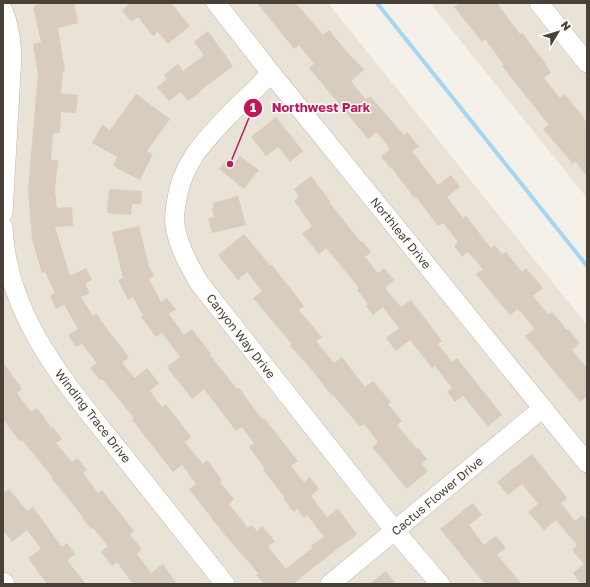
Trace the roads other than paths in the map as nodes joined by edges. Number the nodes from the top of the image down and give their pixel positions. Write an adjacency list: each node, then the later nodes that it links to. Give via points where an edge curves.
1 (216, 3): 5 (street, Northleaf Drive)
2 (539, 3): 4 (street)
3 (3, 10): 6 (street, via 8,21 12,55)
4 (587, 63)
5 (271, 73): 9 (street, Northleaf Drive); 11 (street, Canyon Way Drive, via 196,151 178,194 175,224 184,256 200,284)
6 (3, 213)
7 (3, 227): 8 (street, Winding Trace Drive)
8 (10, 297): 14 (street, Winding Trace Drive, via 55,368)
9 (543, 408): 10 (street, Northleaf Drive); 11 (street, Cactus Flower Drive)
10 (587, 463)
11 (395, 531): 15 (street, Cactus Flower Drive); 16 (street, Canyon Way Drive)
12 (3, 582): 13 (street)
13 (5, 584)
14 (225, 584)
15 (330, 584)
16 (440, 584)

